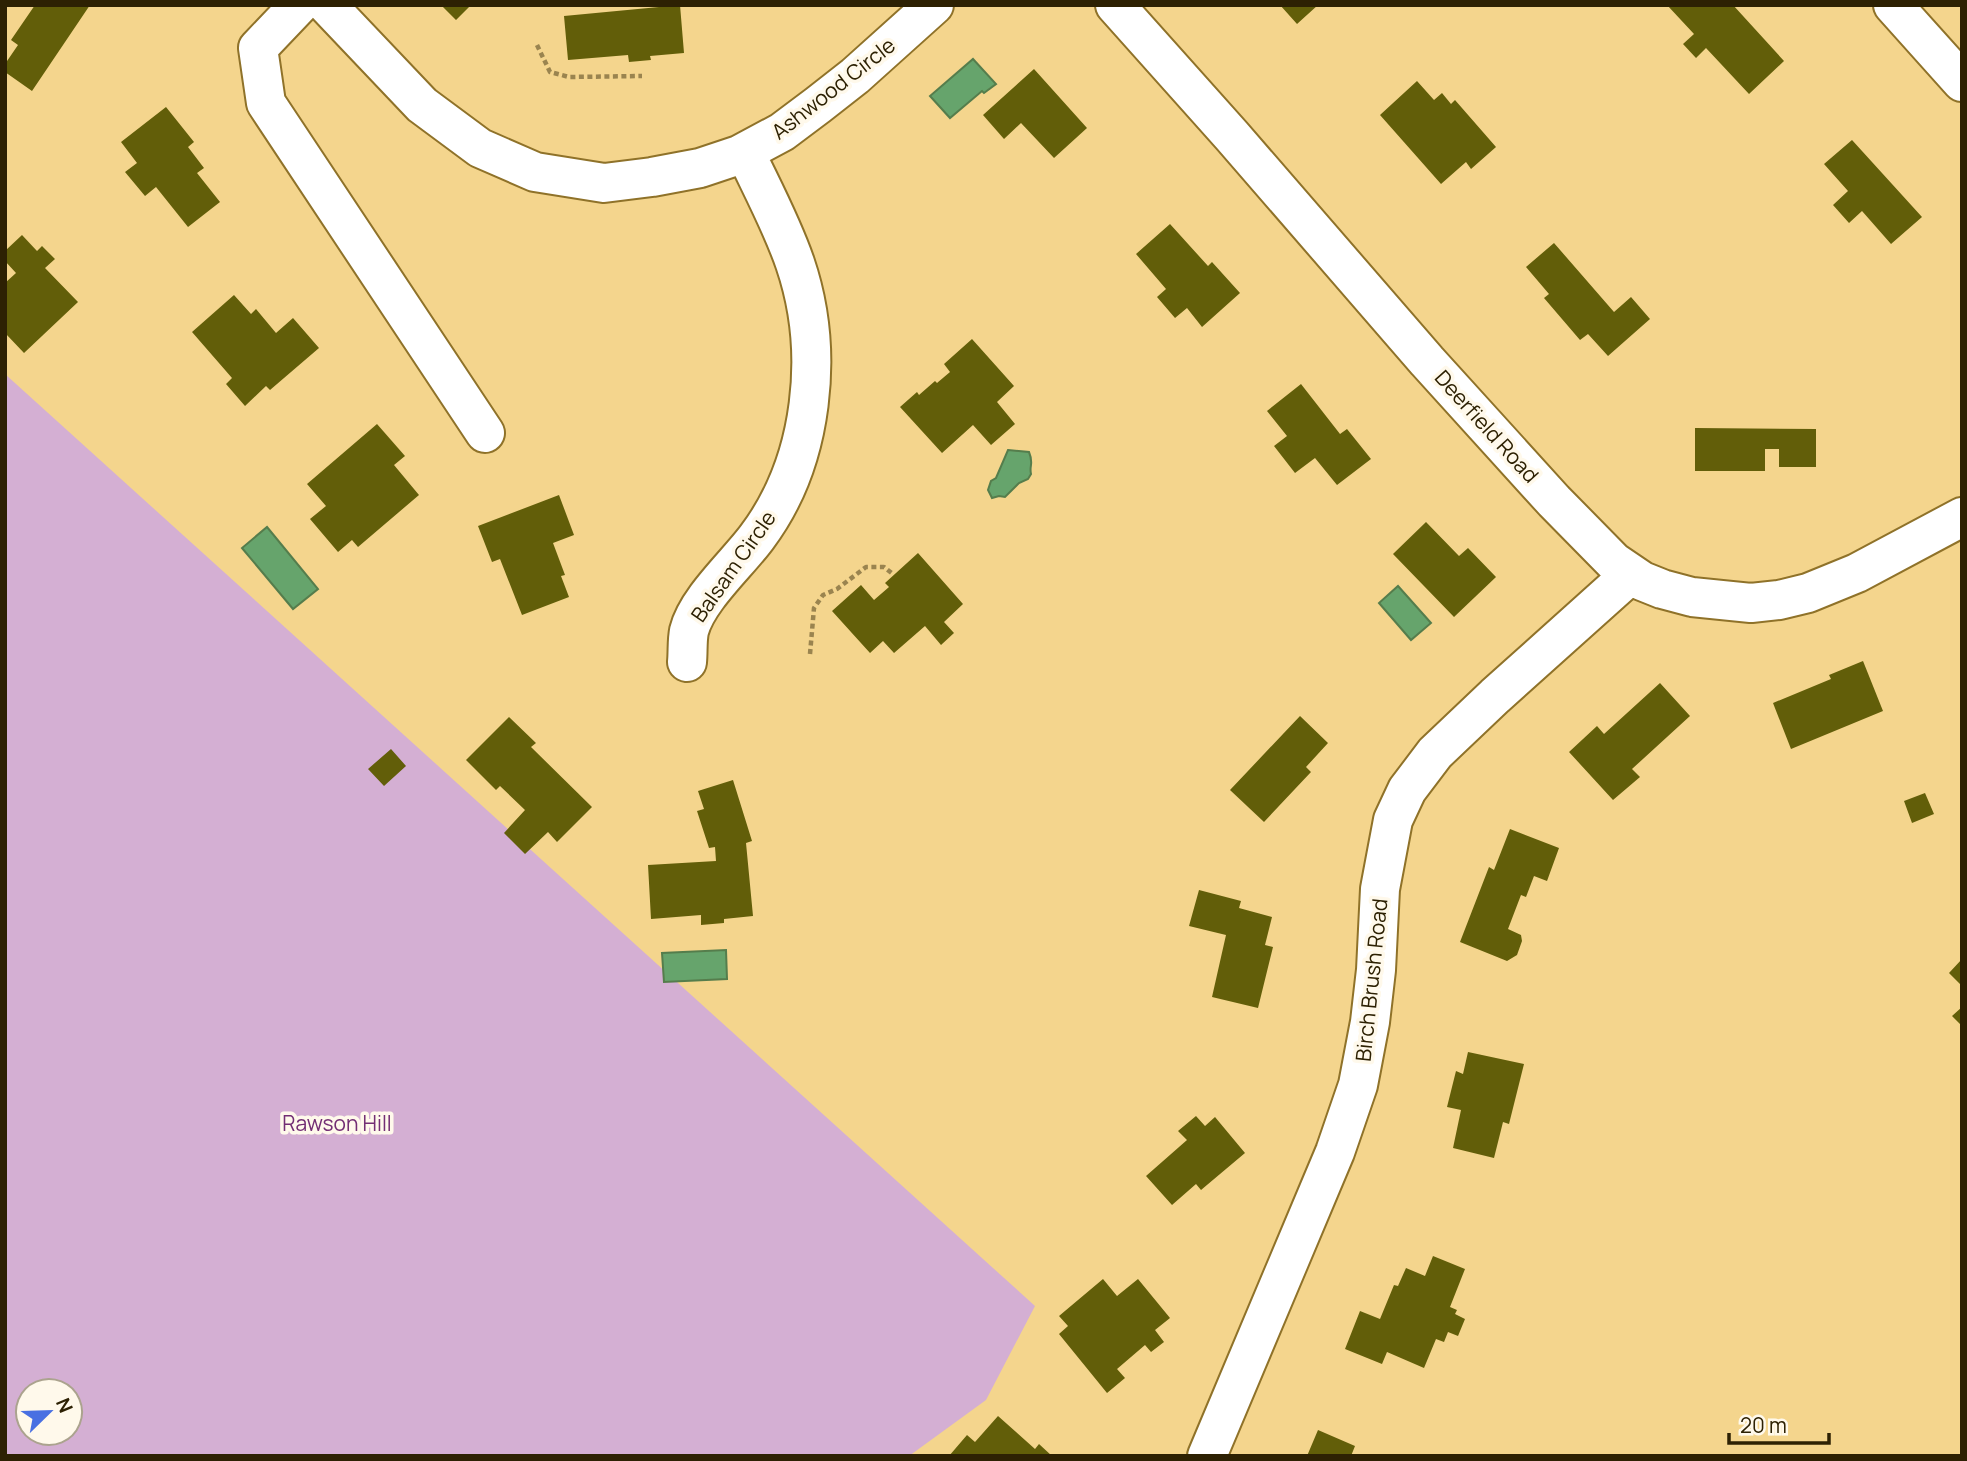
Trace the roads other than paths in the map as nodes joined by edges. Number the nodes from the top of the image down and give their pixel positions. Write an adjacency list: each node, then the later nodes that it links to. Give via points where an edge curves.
1 (299, 5): 8 (street, via 258,48 266,103)
2 (327, 5): 7 (street, Ashwood Circle, via 422,105 480,148 535,172 604,183 701,168)
3 (934, 5): 7 (street, Ashwood Circle, via 818,105)
4 (1115, 5): 10 (street, Deerfield Road, via 1427,360 1576,524)
5 (1893, 5): 6 (street)
6 (1962, 82)
7 (745, 152): 11 (street, Balsam Circle, via 795,262 810,334 811,386 789,478 760,533 695,617 689,629)
8 (485, 433)
9 (1962, 517): 10 (street, Deerfield Road, via 1857,573 1808,593 1765,603 1692,597)
10 (1631, 574): 12 (street, Birch Brush Road, via 1435,753 1407,790 1393,820 1380,890 1375,982 1358,1085 1335,1152)
11 (687, 662)
12 (1207, 1456)

